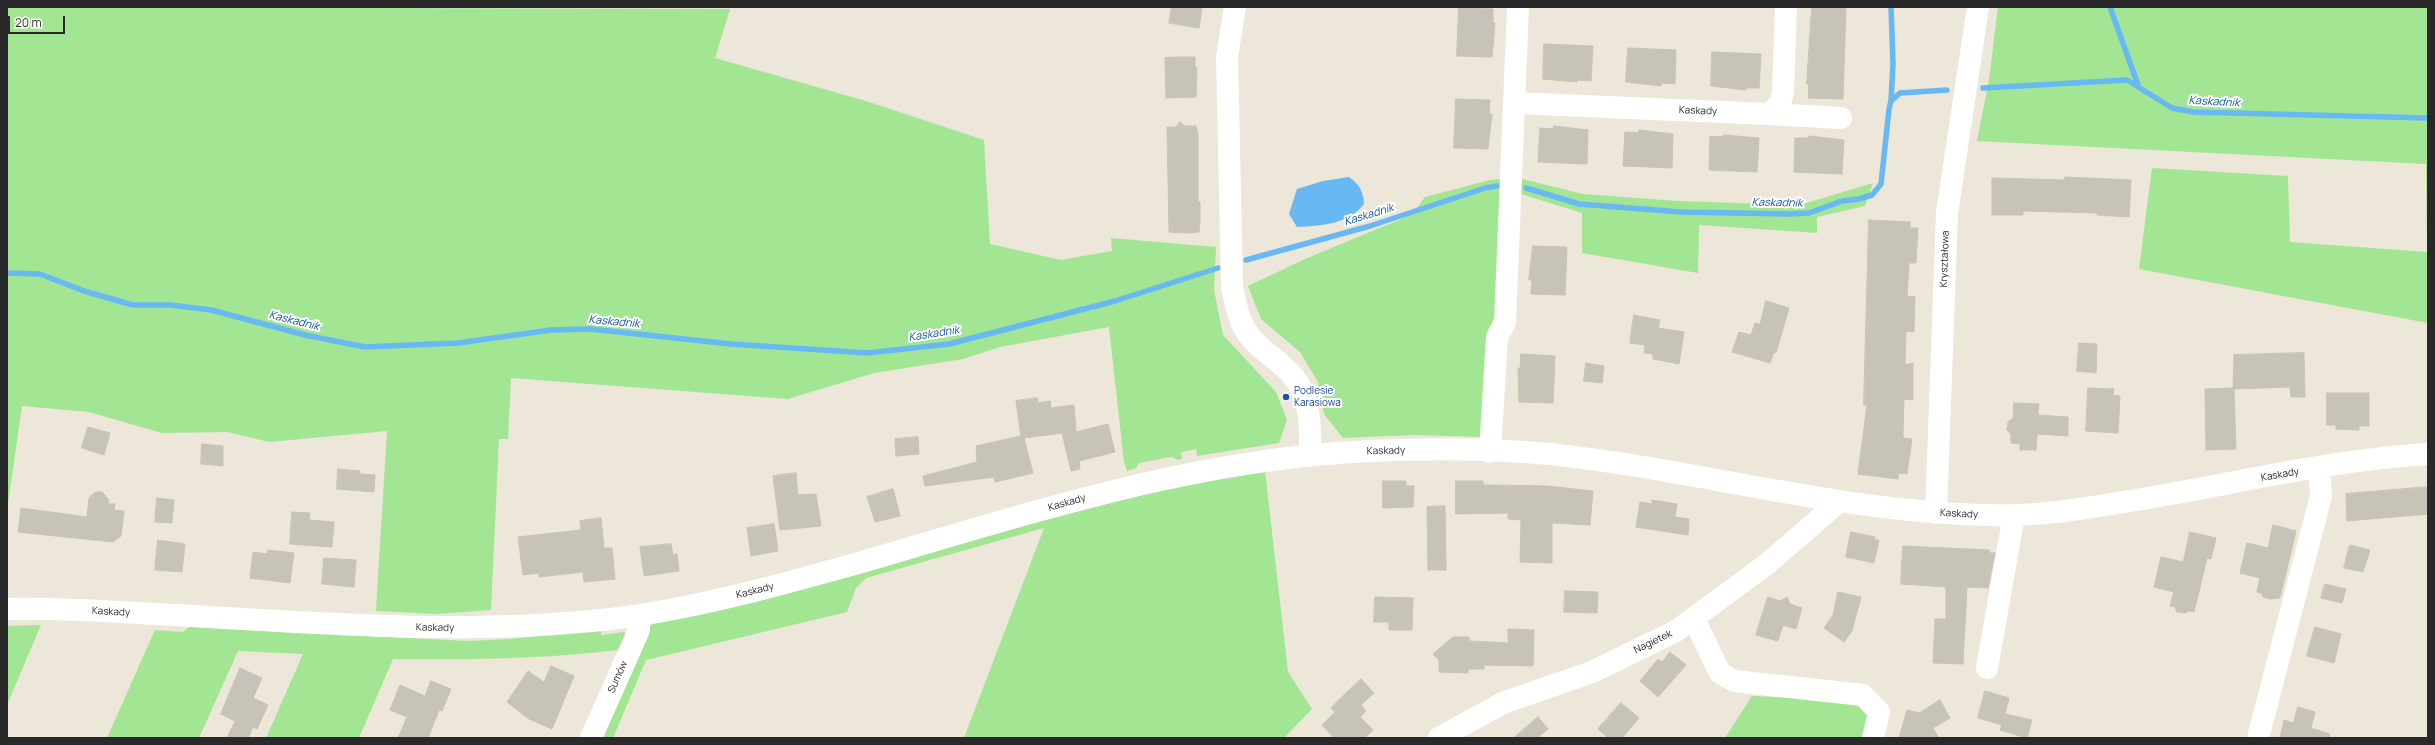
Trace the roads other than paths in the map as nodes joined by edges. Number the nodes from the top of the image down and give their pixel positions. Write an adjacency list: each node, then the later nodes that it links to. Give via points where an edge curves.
1 (1235, 7): 10 (street, via 1227,57 1232,287 1238,315 1244,327 1255,342 1294,376 1302,390 1307,405)
2 (1518, 7): 5 (street)
3 (1786, 7): 6 (street, via 1783,92 1780,104)
4 (1978, 7): 13 (street, Kryształowa, via 1947,213)
5 (1515, 103): 6 (street, Kaskady); 8 (street, via 1505,322 1498,337)
6 (1769, 114): 7 (street, Kaskady)
7 (1841, 118)
8 (1490, 452): 10 (street, Kaskady, via 1359,451); 12 (street, Kaskady, via 1546,454 1628,465)
9 (2428, 454): 11 (street, Kaskady)
10 (1310, 455): 16 (street, Kaskady, via 1194,472 1126,487 780,585 710,602)
11 (2320, 468): 14 (street, Kaskady, via 2101,506); 22 (street, via 2321,496)
12 (1840, 501): 13 (street, Kaskady); 17 (street, Nagietek, via 1767,564)
13 (1936, 513): 14 (street, Kaskady)
14 (2014, 515): 18 (street)
15 (7, 609): 16 (street, Kaskady, via 75,610 451,629 549,625)
16 (639, 615): 19 (street, Sumów, via 639,630)
17 (1694, 618): 20 (street, Nagietek, via 1676,630 1592,672 1503,703); 21 (street, via 1720,673 1734,681 1863,695 1879,712)
18 (1987, 668)
19 (591, 738)
20 (1439, 738)
21 (1873, 738)
22 (2258, 738)

